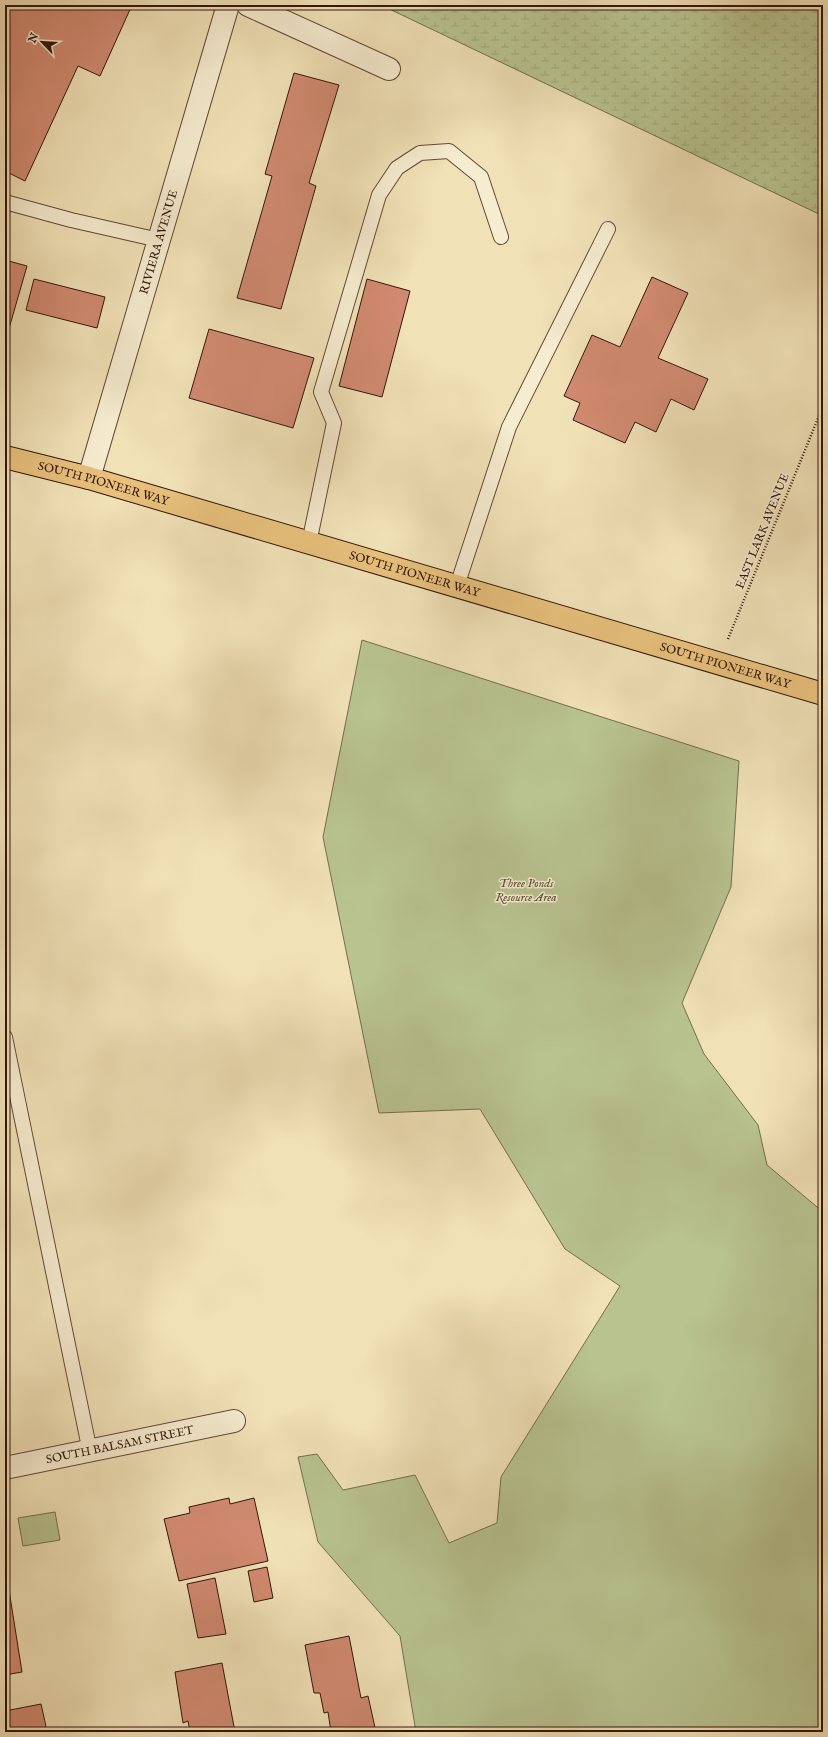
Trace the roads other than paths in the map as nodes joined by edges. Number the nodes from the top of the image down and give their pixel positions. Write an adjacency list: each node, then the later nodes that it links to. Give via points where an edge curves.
1 (228, 5): 7 (street, RIVIERA AVENUE)
2 (248, 5): 3 (street)
3 (389, 68)
4 (5, 202): 7 (lane)
5 (608, 229): 11 (lane, via 510,427)
6 (500, 237): 10 (lane, via 481,177 449,151 420,153 397,168 379,195 321,392 334,423)
7 (159, 240): 9 (street, RIVIERA AVENUE)
8 (5, 457): 9 (main road, SOUTH PIONEER WAY)
9 (89, 478): 10 (main road, SOUTH PIONEER WAY)
10 (309, 543): 11 (main road, SOUTH PIONEER WAY)
11 (457, 586): 12 (main road, SOUTH PIONEER WAY)
12 (823, 694)
13 (5, 1038): 15 (lane)
14 (234, 1422): 15 (street, SOUTH BALSAM STREET)
15 (90, 1452): 16 (street, SOUTH BALSAM STREET)
16 (5, 1468)

